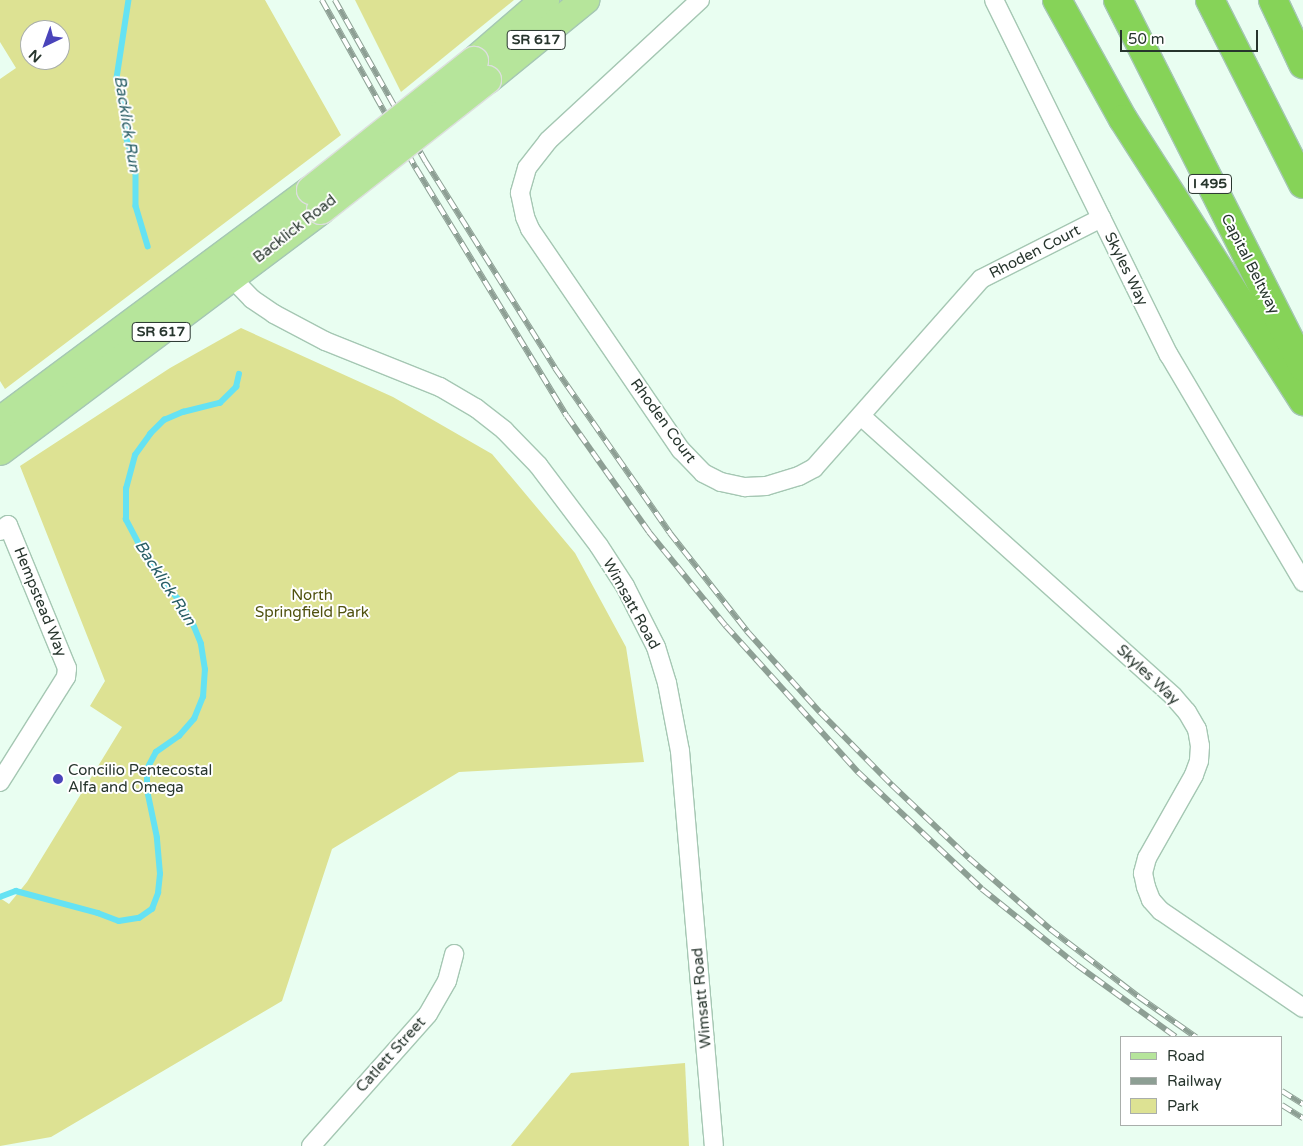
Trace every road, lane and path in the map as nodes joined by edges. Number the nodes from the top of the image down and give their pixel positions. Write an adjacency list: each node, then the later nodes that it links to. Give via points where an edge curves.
1 (545, 0): 10 (main road, Backlick Road / SR 617)
2 (585, 0): 10 (main road, Backlick Road / SR 617)
3 (700, 0): 16 (street, Rhoden Court, via 534,157 522,179 520,193 524,217 681,450 703,473 720,482 745,487 766,486 799,476 814,468)
4 (994, 0): 12 (street, Skyles Way)
5 (1057, 0): 15 (highway, via 1123,119)
6 (1118, 0): 14 (highway, Capital Beltway / I 495)
7 (1210, 0): 11 (highway)
8 (1273, 0): 9 (highway)
9 (1303, 64)
10 (480, 70): 13 (main road, Backlick Road / SR 617, bridge)
11 (1303, 184)
12 (1101, 218): 16 (street, Rhoden Court, via 981,280); 20 (street, Skyles Way, via 1169,356)
13 (225, 270): 17 (main road, Backlick Road / SR 617); 18 (main road, Backlick Road / SR 617); 25 (street, Wimsatt Road, via 252,299 295,326 440,387 476,408 504,430 538,464 625,586 656,647 667,683 680,751)
14 (1303, 367)
15 (1303, 401)
16 (861, 416): 23 (street, Skyles Way, via 1166,689 1187,712 1197,730 1199,761 1147,858 1143,873 1151,900 1161,911)
17 (0, 421)
18 (0, 451)
19 (4, 528): 21 (street, Hempstead Way, via 67,668 66,677)
20 (1303, 582)
21 (0, 782)
22 (454, 954): 24 (street, Catlett Street, via 447,981 428,1014)
23 (1303, 1008)
24 (310, 1146)
25 (714, 1146)

